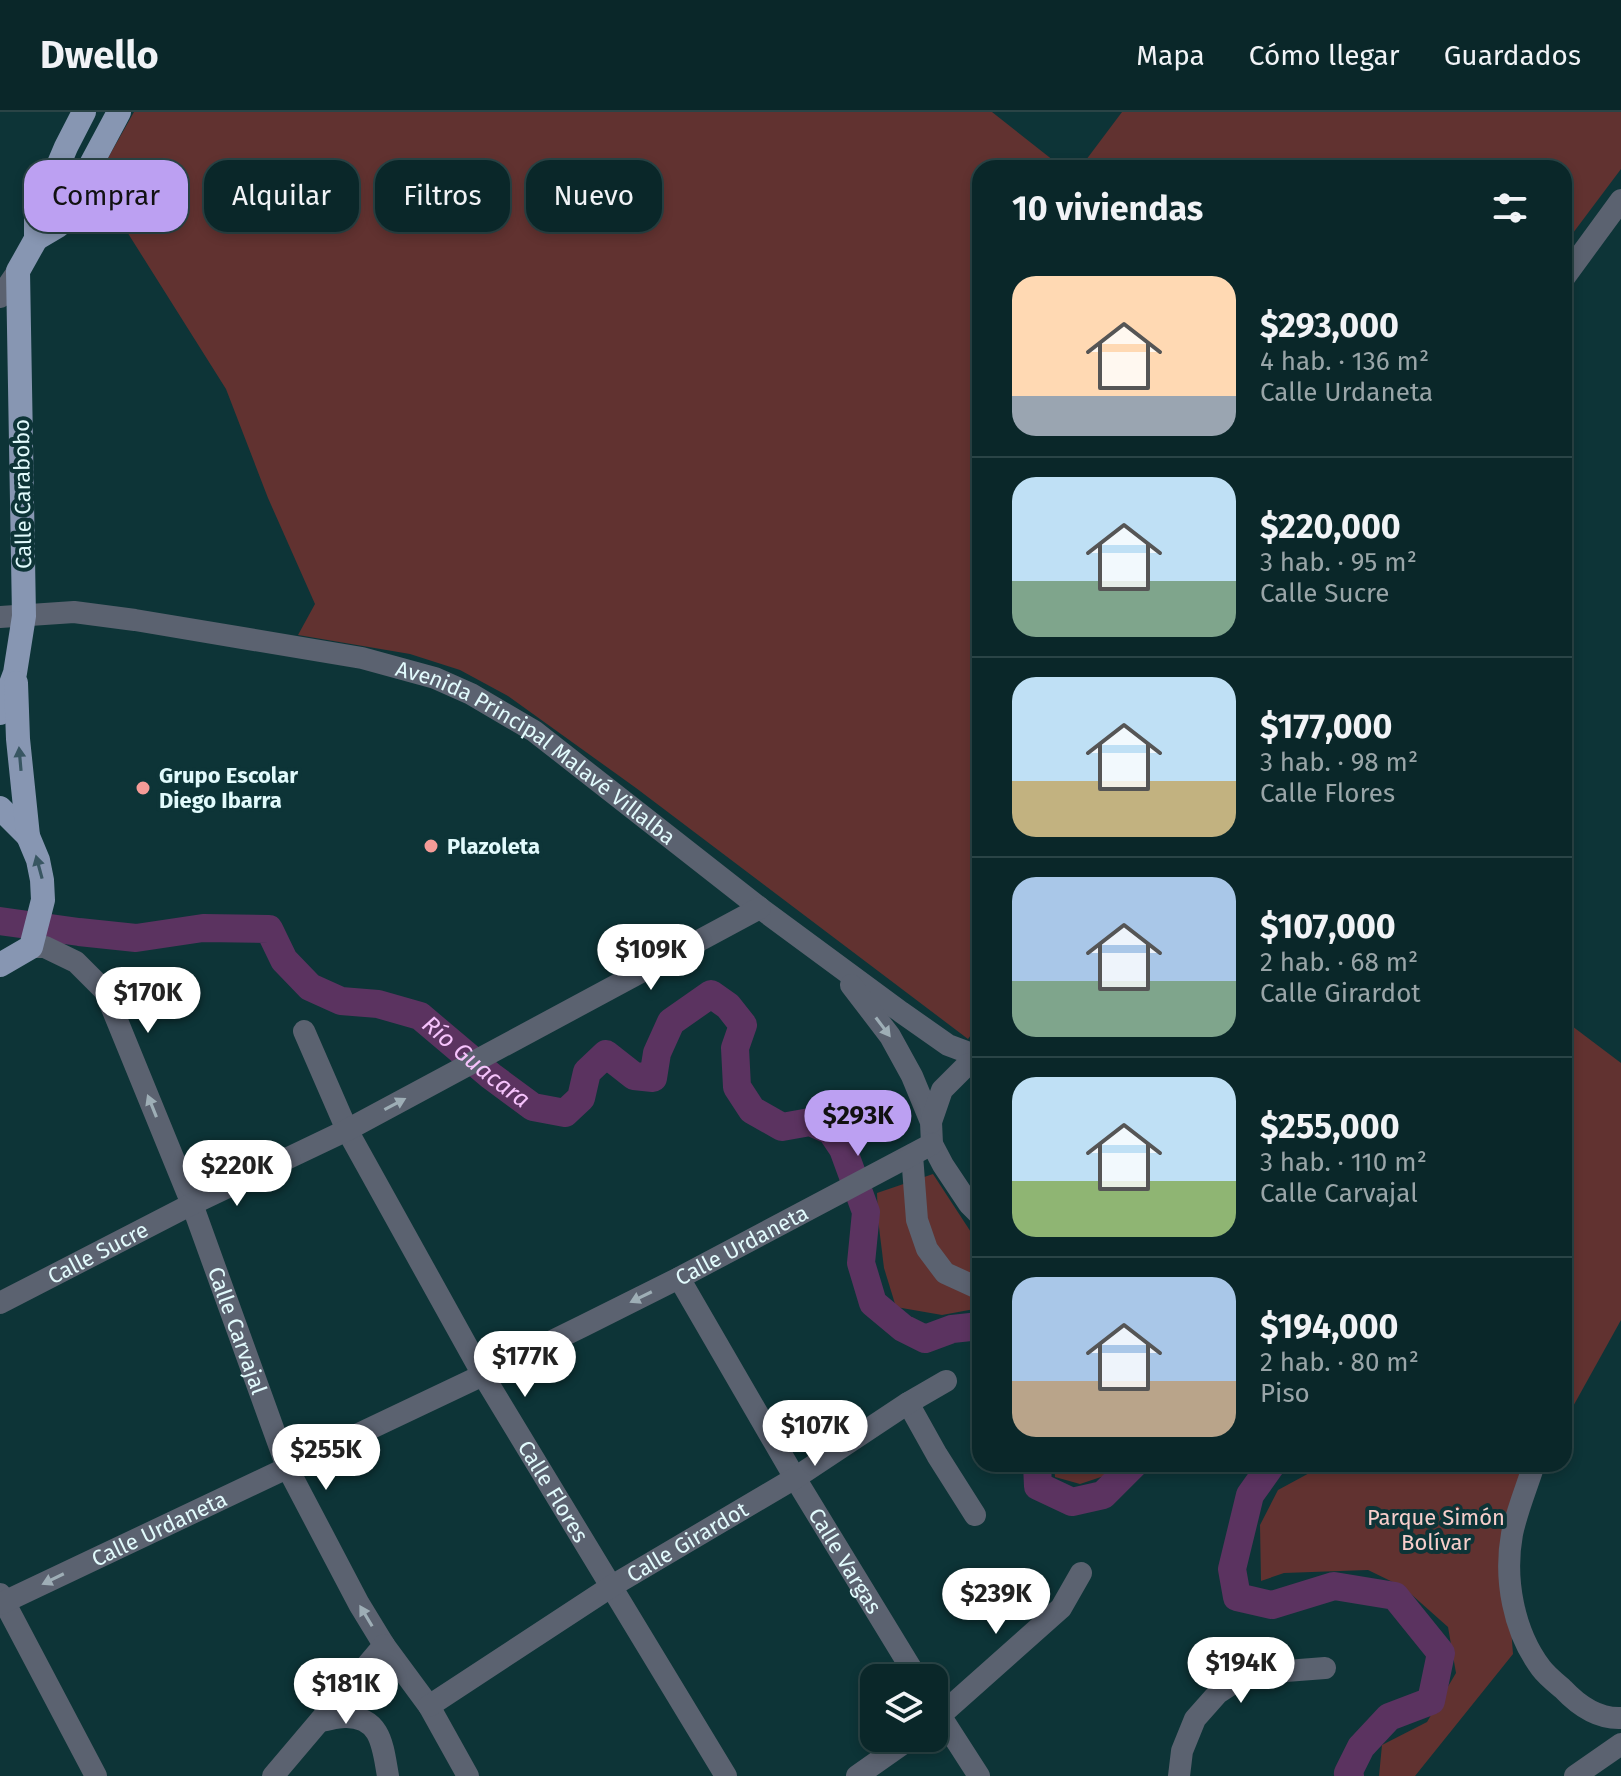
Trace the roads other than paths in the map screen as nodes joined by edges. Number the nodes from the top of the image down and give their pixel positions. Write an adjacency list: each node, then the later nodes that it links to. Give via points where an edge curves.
1 (84, 112): 4 (main road, via 36,218)
2 (119, 112): 4 (main road, via 58,226)
3 (1621, 200): 5 (street)
4 (36, 239): 6 (main road)
5 (1572, 267)
6 (18, 271): 7 (street); 8 (main road, Calle Carabobo)
7 (0, 297)
8 (12, 617): 9 (main road, Calle Carabobo); 13 (street, Avenida Principal Malavé Villalba, via 74,612 135,620 362,658 435,678 534,731)
9 (15, 673): 10 (main road, Calle Carabobo); 12 (main road, one-way to 9)
10 (0, 713)
11 (0, 808): 12 (main road)
12 (28, 836): 14 (main road, one-way to 12, via 43,900 38,860)
13 (760, 908): 16 (street, Avenida Principal Malavé Villalba); 20 (street, Calle Sucre, one-way to 13)
14 (33, 941): 15 (main road); 22 (street, Calle Carvajal, one-way to 14, via 105,991 76,962)
15 (0, 965)
16 (835, 965): 18 (street, Avenida Principal Malavé Villalba, via 948,1045); 21 (street, one-way to 21, via 890,1036 912,1076)
17 (304, 1031): 20 (street, Calle Flores)
18 (972, 1056)
19 (972, 1063): 21 (street, via 942,1090)
20 (347, 1130): 22 (street, Calle Sucre); 27 (street, Calle Flores)
21 (919, 1145): 23 (street); 24 (street, Calle Urdaneta); 25 (street, via 917,1220 927,1249 945,1273)
22 (192, 1204): 26 (street, Calle Sucre); 30 (street, Calle Carvajal)
23 (972, 1207)
24 (679, 1278): 27 (street, Calle Urdaneta, one-way to 27); 32 (street, Calle Vargas)
25 (972, 1285)
26 (0, 1303)
27 (483, 1375): 30 (street, Calle Urdaneta); 35 (street, Calle Flores)
28 (946, 1381): 29 (street, Calle Girardot)
29 (908, 1403): 32 (street, Calle Girardot); 33 (street)
30 (287, 1467): 36 (street, Calle Urdaneta, one-way to 36); 37 (street, Calle Carvajal, one-way to 30)
31 (1531, 1472): 42 (street, via 1508,1562 1516,1615 1541,1668 1578,1704)
32 (795, 1478): 35 (street, Calle Girardot); 38 (street, Calle Vargas)
33 (975, 1515)
34 (1081, 1573): 40 (street, via 1061,1608)
35 (612, 1586): 41 (street, Calle Girardot); 51 (street, Calle Flores)
36 (1, 1600): 48 (street)
37 (384, 1645): 41 (street, Calle Carvajal); 43 (street)
38 (908, 1664)
39 (1325, 1668): 54 (street, via 1247,1674 1218,1693 1195,1719)
40 (948, 1705)
41 (429, 1706): 47 (street, Calle Carvajal)
42 (1615, 1718): 45 (street)
43 (320, 1721): 49 (street); 50 (street, via 347,1716 376,1729)
44 (948, 1732): 53 (street)
45 (1612, 1750): 55 (street)
46 (891, 1752): 52 (street)
47 (460, 1772)
48 (96, 1776)
49 (273, 1776)
50 (388, 1776)
51 (726, 1776)
52 (857, 1776)
53 (979, 1776)
54 (1179, 1776)
55 (1575, 1776)

